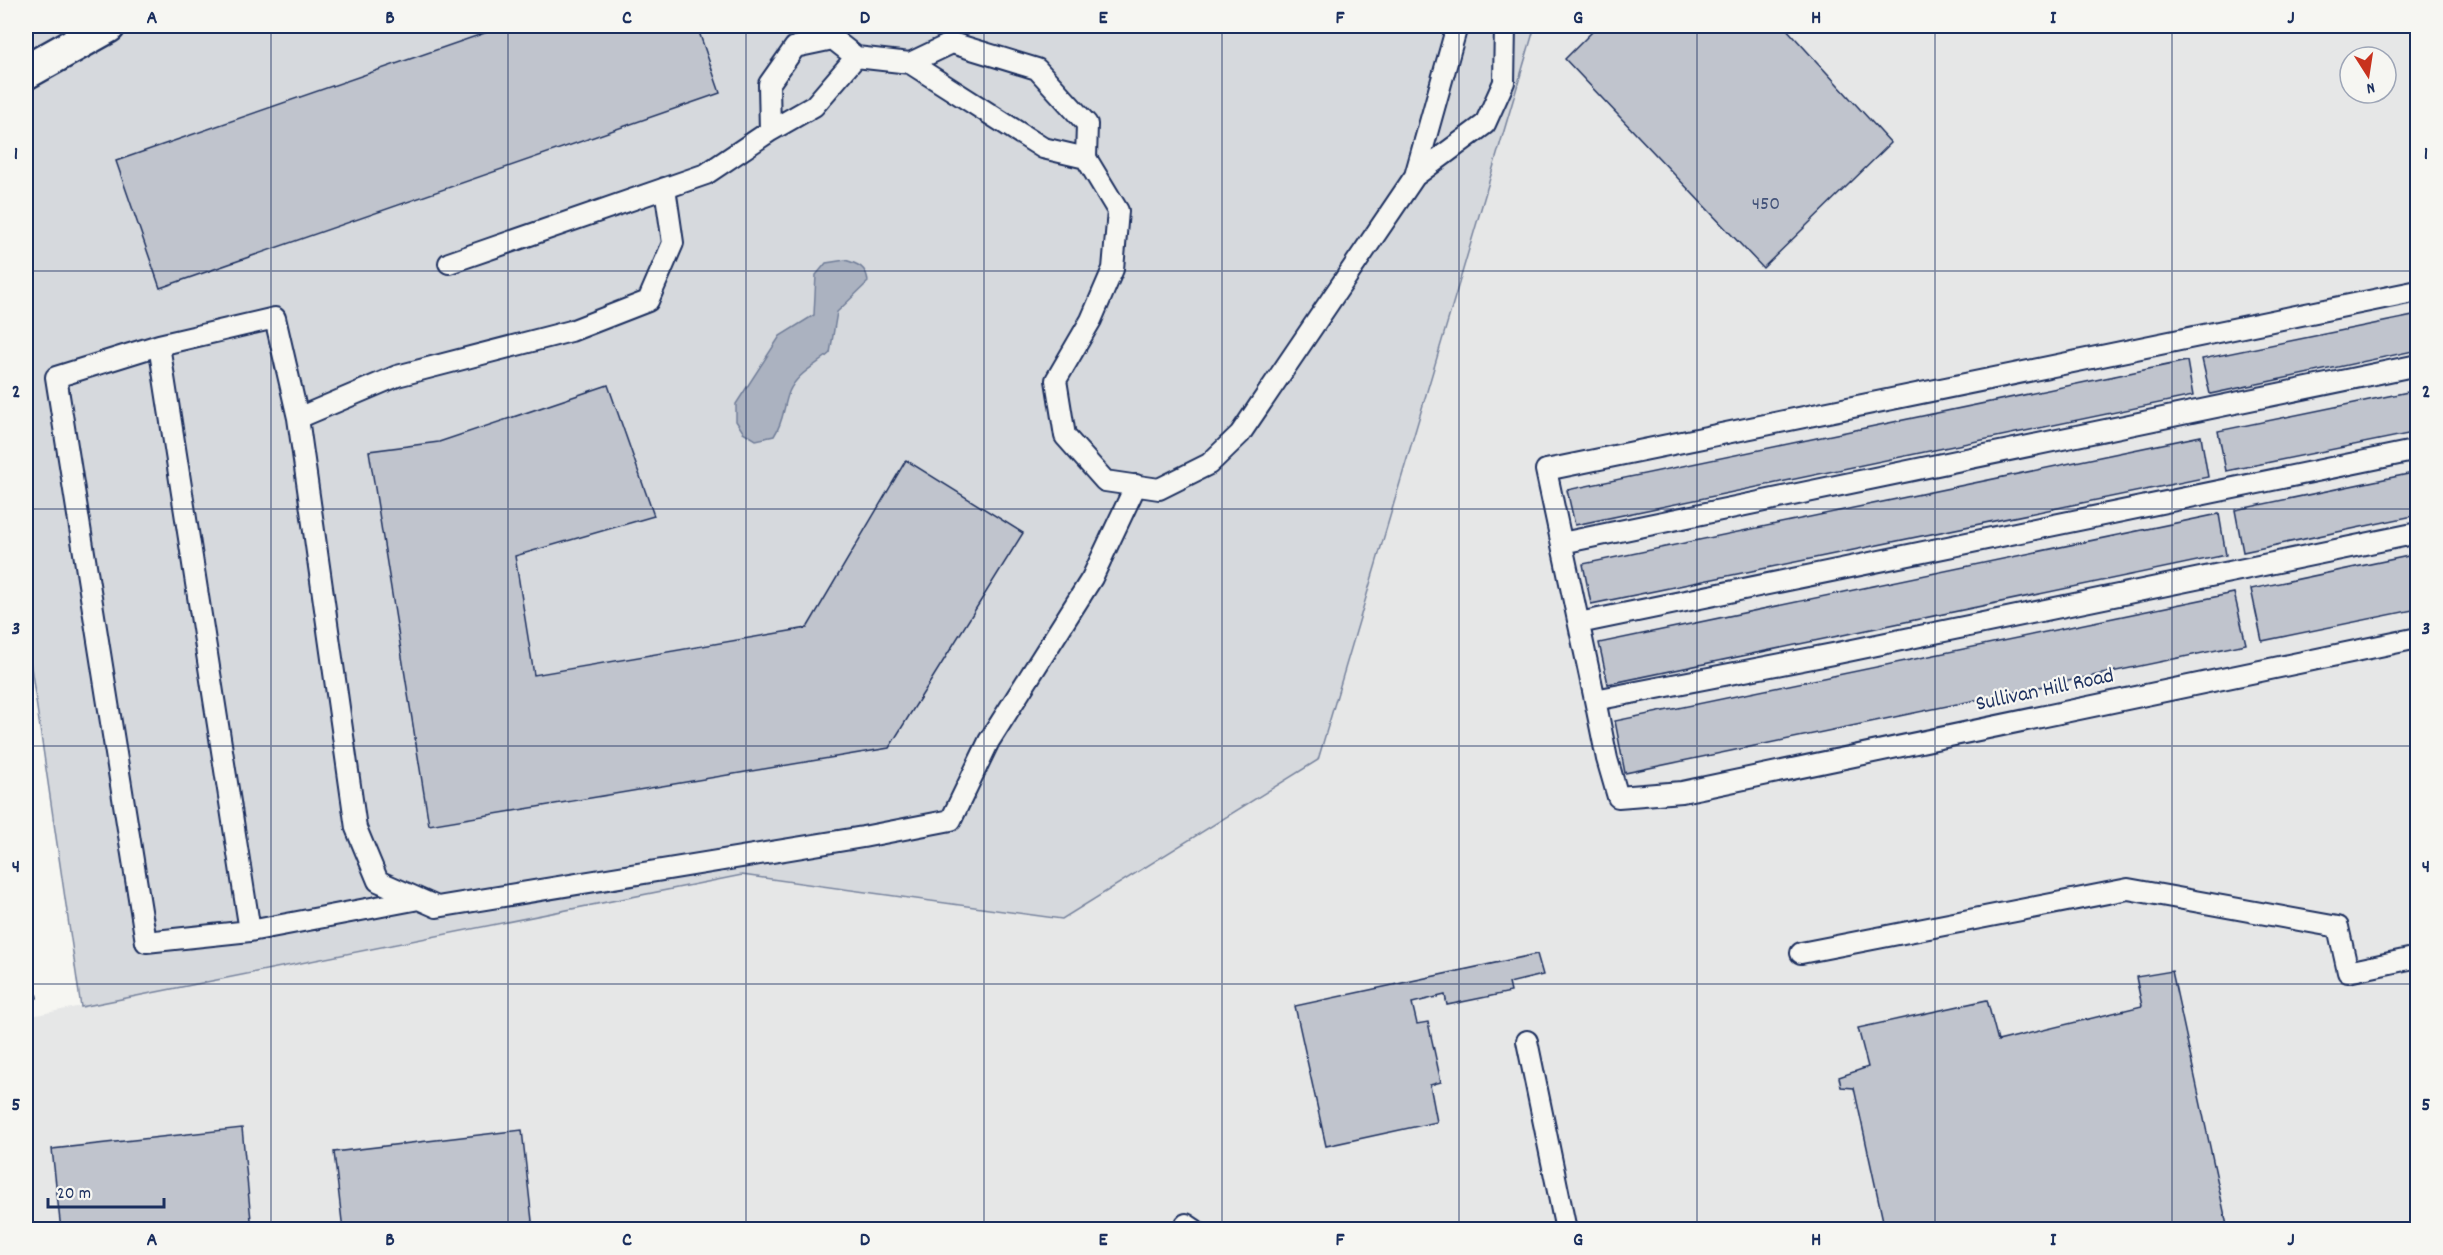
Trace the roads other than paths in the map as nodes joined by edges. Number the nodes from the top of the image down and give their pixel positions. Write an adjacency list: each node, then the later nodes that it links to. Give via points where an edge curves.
1 (108, 26): 4 (street)
2 (1457, 26): 10 (lane)
3 (1505, 26): 10 (lane, via 1504,82 1485,124)
4 (71, 34): 7 (street)
5 (856, 57): 6 (lane); 8 (lane, via 814,106); 8 (lane, via 833,39 795,47 769,84)
6 (910, 63): 9 (lane, via 1043,148); 9 (lane, via 952,43 1037,69 1087,124)
7 (26, 72)
8 (770, 131): 11 (lane, via 706,174)
9 (1086, 158): 18 (lane, via 1118,211 1113,269 1091,320 1056,380 1065,436 1105,481)
10 (1414, 176): 18 (lane, via 1240,434 1209,464 1159,489)
11 (665, 188): 12 (lane); 16 (lane, via 673,243 648,301 571,331 397,376)
12 (448, 263)
13 (2418, 291): 20 (lane, via 1546,470)
14 (159, 345): 16 (lane, via 275,318); 25 (lane); 25 (lane, via 56,377 146,942)
15 (2418, 365): 20 (lane)
16 (298, 418): 24 (lane, via 356,828 378,881)
17 (2418, 450): 21 (lane)
18 (1136, 485): 24 (lane, via 1092,578 989,741 951,820 437,908)
19 (2418, 533): 23 (lane)
20 (1562, 543): 21 (lane)
21 (1579, 624): 23 (lane)
22 (2418, 638): 23 (lane, Sullivan Hill Road, via 1682,792 1618,797)
23 (1595, 700)
24 (419, 899): 25 (lane)
25 (250, 932)
26 (1800, 953): 27 (lane, via 2128,889 2338,927 2348,972)
27 (2418, 957)
28 (1527, 1041): 29 (lane)
29 (1566, 1230)

